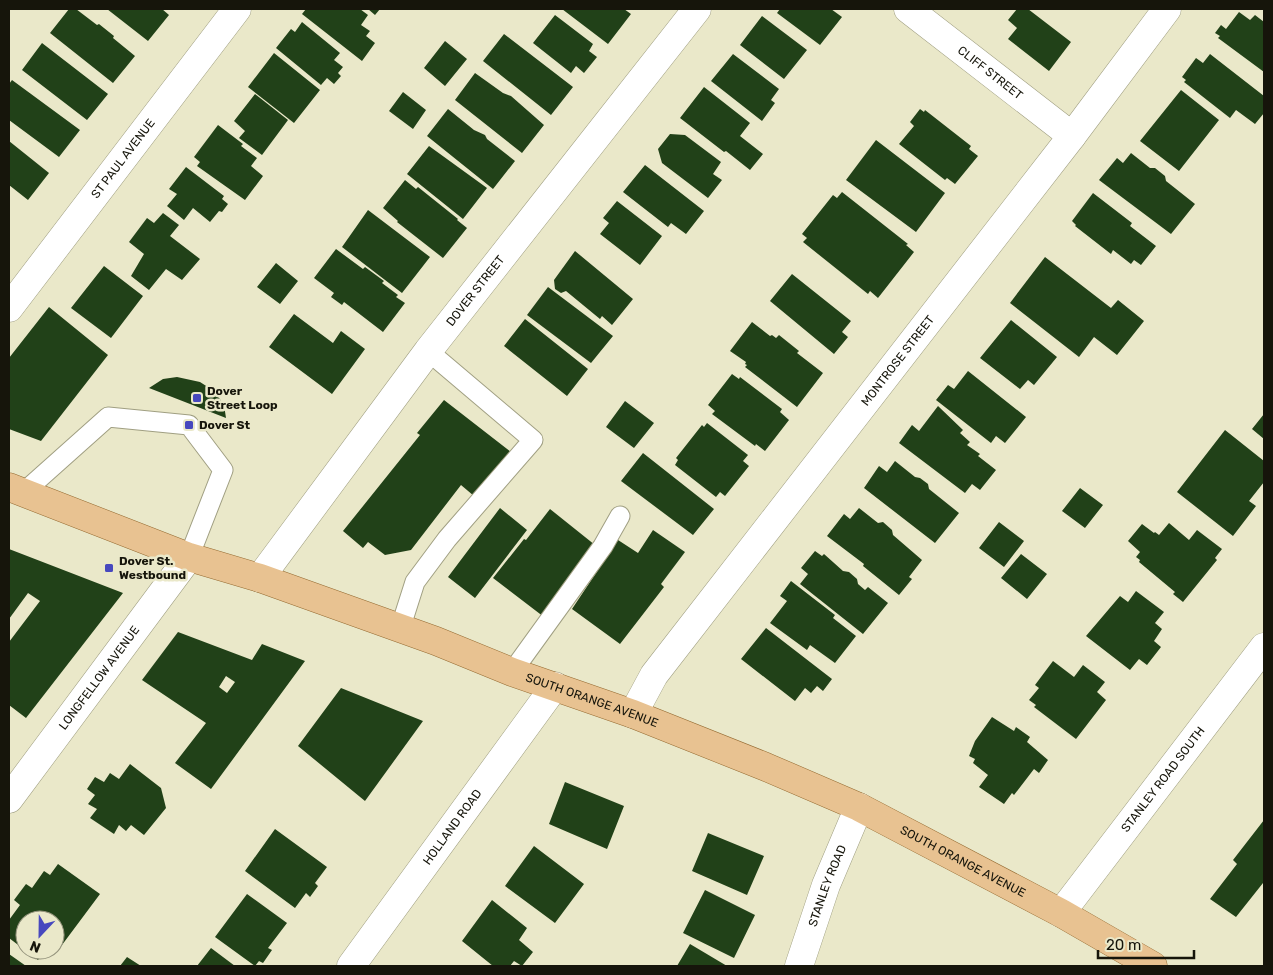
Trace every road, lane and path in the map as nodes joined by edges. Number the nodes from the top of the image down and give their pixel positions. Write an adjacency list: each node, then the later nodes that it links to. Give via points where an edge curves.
1 (237, 9): 6 (street, ST PAUL AVENUE)
2 (697, 9): 7 (street, DOVER STREET)
3 (908, 9): 5 (street, CLIFF STREET)
4 (1167, 9): 5 (street, MONTROSE STREET)
5 (1072, 136): 16 (street, MONTROSE STREET, via 654,674)
6 (9, 308)
7 (428, 351): 11 (street, DOVER STREET); 12 (lane, via 533,440 447,539 415,582)
8 (16, 489): 10 (main road, SOUTH ORANGE AVENUE); 10 (lane, via 108,417 189,426 223,470)
9 (620, 516): 14 (lane, via 603,546)
10 (189, 557): 11 (main road, SOUTH ORANGE AVENUE); 17 (street, LONGFELLOW AVENUE)
11 (260, 578): 12 (main road, SOUTH ORANGE AVENUE)
12 (400, 629): 14 (main road, SOUTH ORANGE AVENUE)
13 (1264, 647): 19 (street, STANLEY ROAD SOUTH)
14 (512, 672): 15 (main road, SOUTH ORANGE AVENUE)
15 (555, 686): 16 (main road, SOUTH ORANGE AVENUE); 20 (street, HOLLAND ROAD)
16 (633, 714): 18 (main road, SOUTH ORANGE AVENUE)
17 (9, 798)
18 (859, 807): 19 (main road, SOUTH ORANGE AVENUE); 21 (street, STANLEY ROAD, via 826,885)
19 (1061, 913): 22 (main road, SOUTH ORANGE AVENUE)
20 (351, 966)
21 (799, 966)
22 (1153, 966)

